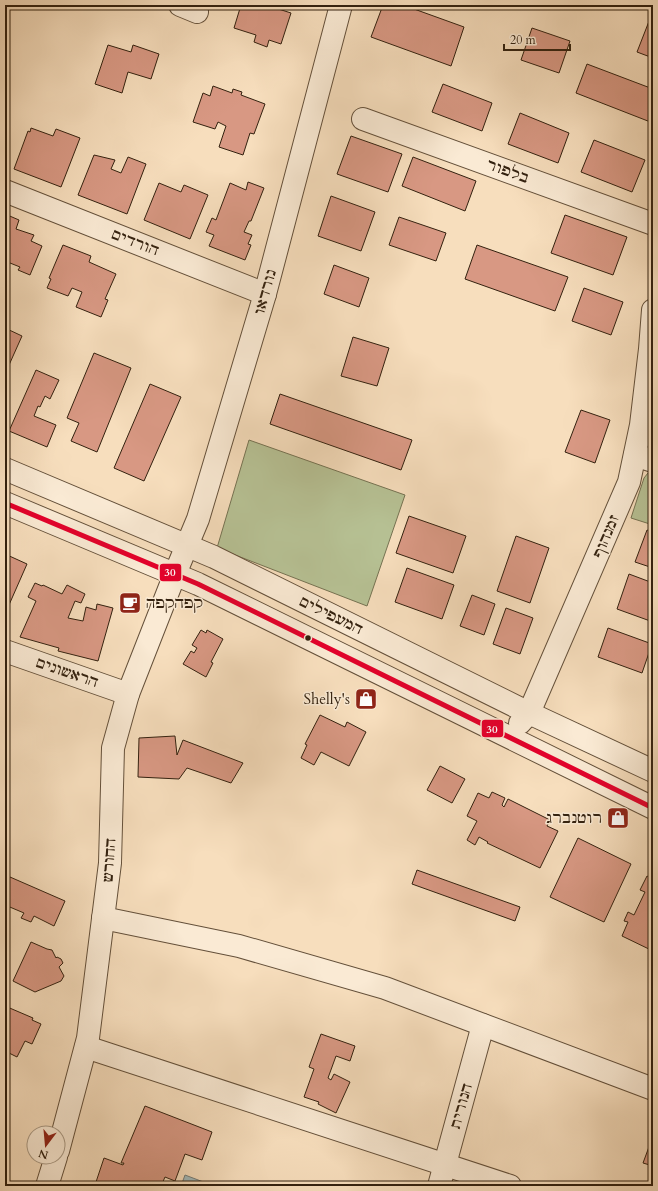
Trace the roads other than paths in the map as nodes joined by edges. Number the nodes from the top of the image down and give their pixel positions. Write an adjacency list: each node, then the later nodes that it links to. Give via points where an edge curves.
1 (341, 5): 5 (street, נורדאו)
2 (363, 119): 4 (street, בלפור)
3 (5, 191): 5 (street, הורדים)
4 (653, 224)
5 (266, 294): 10 (street, נורדאו, via 198,519)
6 (653, 310): 7 (street, זמנהוף, via 641,425)
7 (644, 458): 14 (street, זמנהוף, via 629,482)
8 (5, 469): 10 (street, המעפילים)
9 (5, 504): 11 (street, המעפילים)
10 (186, 545): 11 (street, נורדאו); 14 (street, המעפילים)
11 (175, 574): 13 (street, החורש); 15 (street, המעפילים)
12 (5, 651): 13 (street, הראשונים)
13 (128, 694): 18 (street, החורש, via 113,748 110,862)
14 (529, 713): 15 (street, זמנהוף, via 514,727); 16 (street, המעפילים)
15 (496, 729): 17 (street, המעפילים)
16 (653, 771)
17 (653, 808)
18 (103, 918): 19 (street, via 239,946 385,988); 20 (street, החורש)
19 (483, 1025): 21 (street); 23 (street, הנורית)
20 (86, 1047): 22 (street, החורש); 23 (street)
21 (653, 1089)
22 (65, 1125)
23 (445, 1164): 26 (street, הנורית); 27 (street)
24 (54, 1165): 25 (street)
25 (47, 1186)
26 (439, 1186)
27 (510, 1186)

